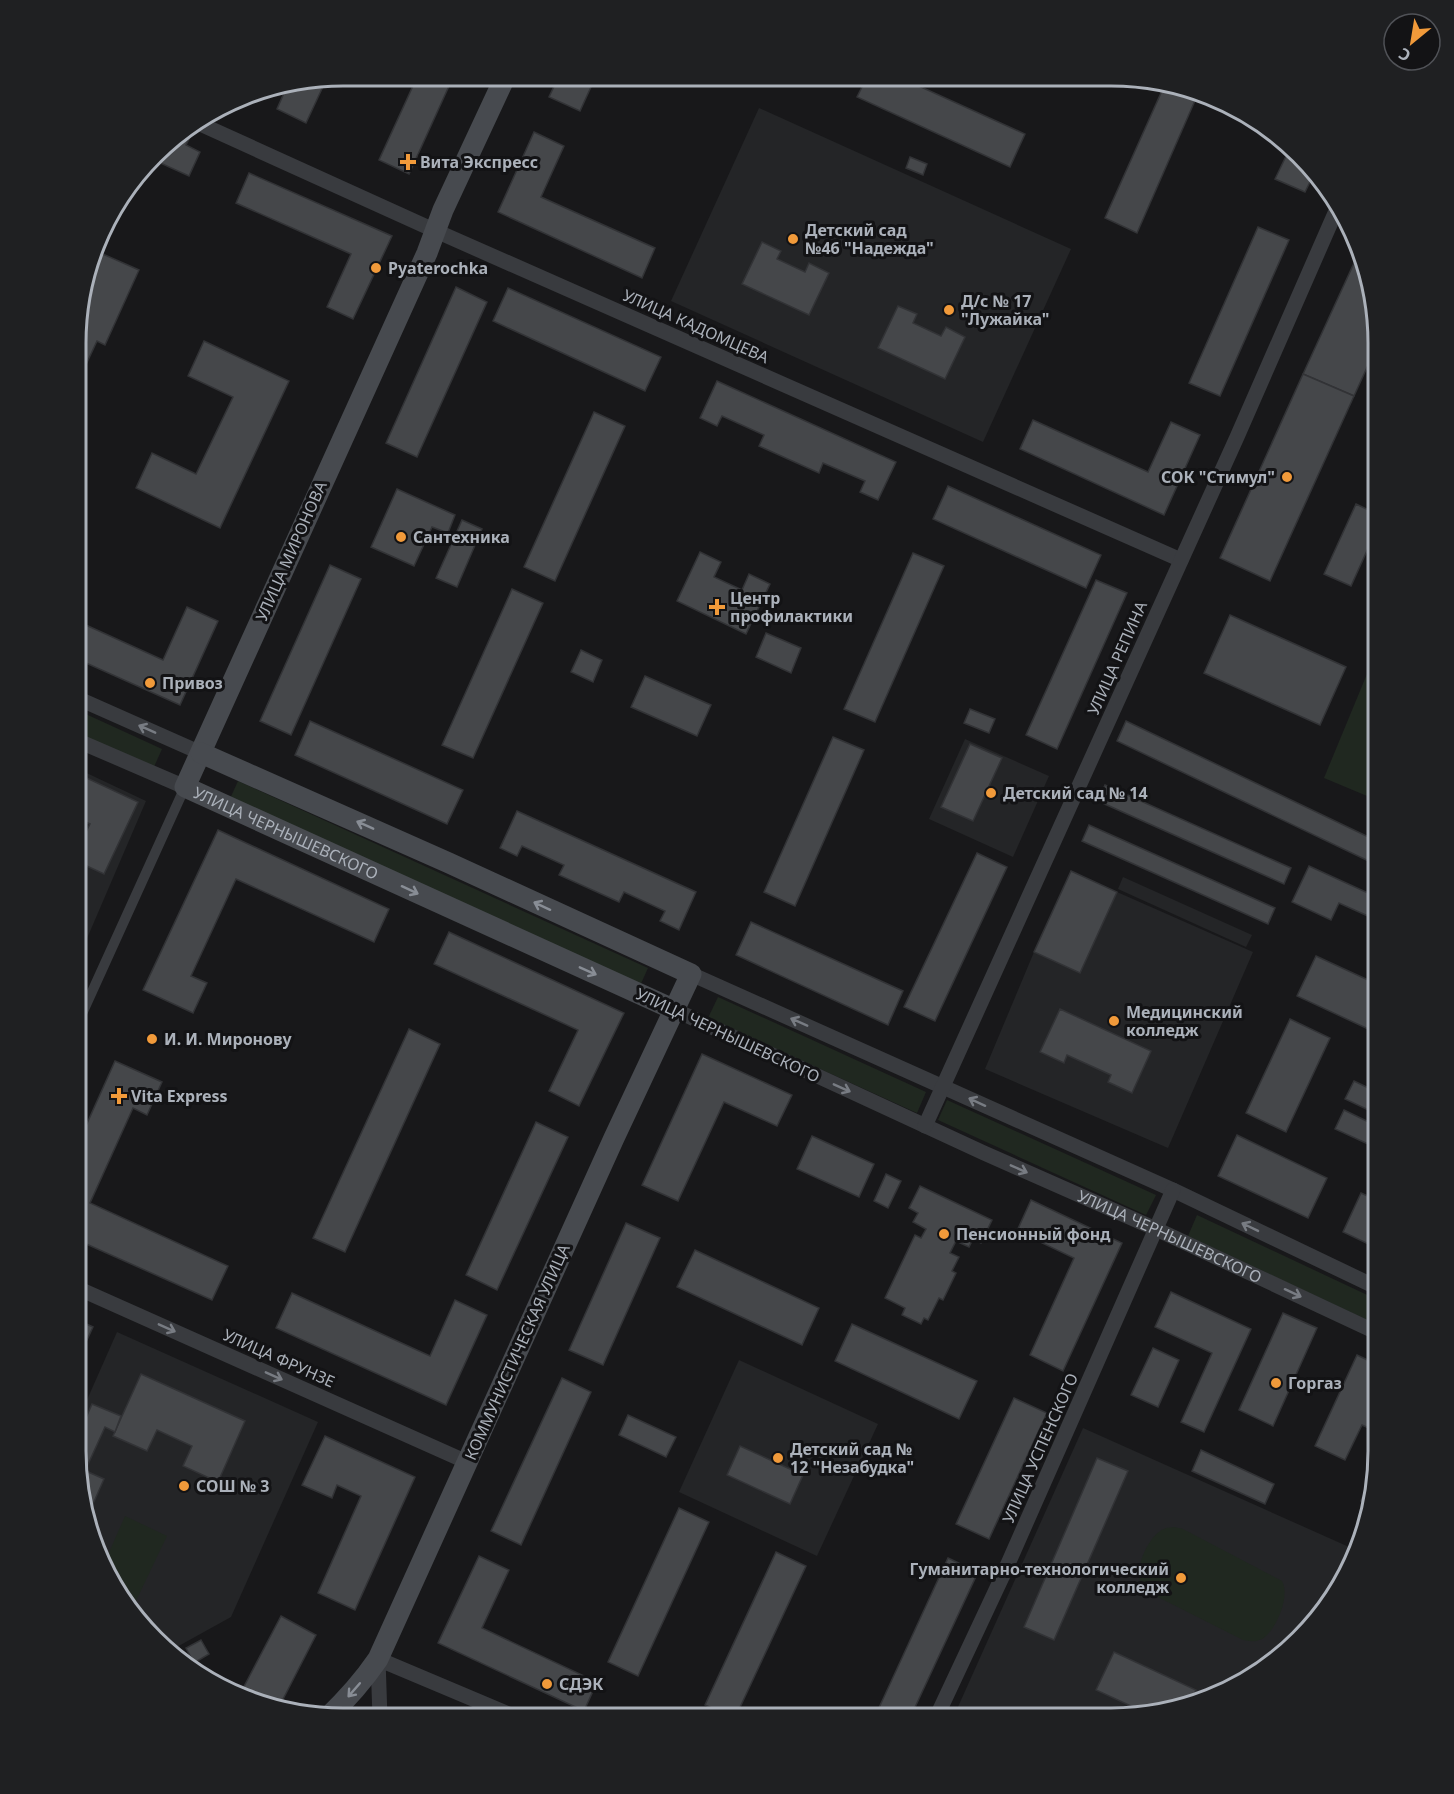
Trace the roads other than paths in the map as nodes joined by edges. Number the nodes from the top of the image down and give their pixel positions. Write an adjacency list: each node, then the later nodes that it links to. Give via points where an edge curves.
1 (501, 86): 4 (main road, УЛИЦА МИРОНОВА)
2 (205, 126): 4 (street, УЛИЦА КАДОМЦЕВА)
3 (1334, 215): 5 (street, УЛИЦА РЕПИНА)
4 (436, 231): 5 (street, УЛИЦА КАДОМЦЕВА); 8 (main road, УЛИЦА МИРОНОВА)
5 (1181, 560): 13 (street, УЛИЦА РЕПИНА)
6 (86, 702): 8 (street, one-way to 6)
7 (86, 744): 9 (street, УЛИЦА ЧЕРНЫШЕВСКОГО)
8 (201, 753): 9 (main road, УЛИЦА МИРОНОВА); 10 (main road, one-way to 8)
9 (185, 787): 11 (street, УЛИЦА МИРОНОВА); 12 (main road, УЛИЦА ЧЕРНЫШЕВСКОГО, one-way to 12)
10 (691, 974): 12 (main road, КОММУНИСТИЧЕСКАЯ УЛИЦА); 13 (street, one-way to 10)
11 (86, 1005)
12 (675, 1010): 14 (street, УЛИЦА ЧЕРНЫШЕВСКОГО, one-way to 14); 20 (main road, КОММУНИСТИЧЕСКАЯ УЛИЦА)
13 (943, 1086): 14 (street, УЛИЦА РЕПИНА); 15 (street, one-way to 13)
14 (925, 1126): 16 (street, УЛИЦА ЧЕРНЫШЕВСКОГО, one-way to 16)
15 (1173, 1190): 16 (street, УЛИЦА УСПЕНСКОГО); 17 (street, one-way to 15)
16 (1156, 1228): 19 (street, УЛИЦА ЧЕРНЫШЕВСКОГО, one-way to 19); 25 (street, УЛИЦА УСПЕНСКОГО)
17 (1368, 1283)
18 (86, 1292): 20 (street, УЛИЦА ФРУНЗЕ, one-way to 20)
19 (1368, 1328)
20 (467, 1462): 21 (main road, КОММУНИСТИЧЕСКАЯ УЛИЦА)
21 (378, 1659): 22 (main road, КОММУНИСТИЧЕСКАЯ УЛИЦА, one-way to 22); 23 (street); 24 (street)
22 (338, 1708)
23 (380, 1708)
24 (494, 1708)
25 (941, 1708)

